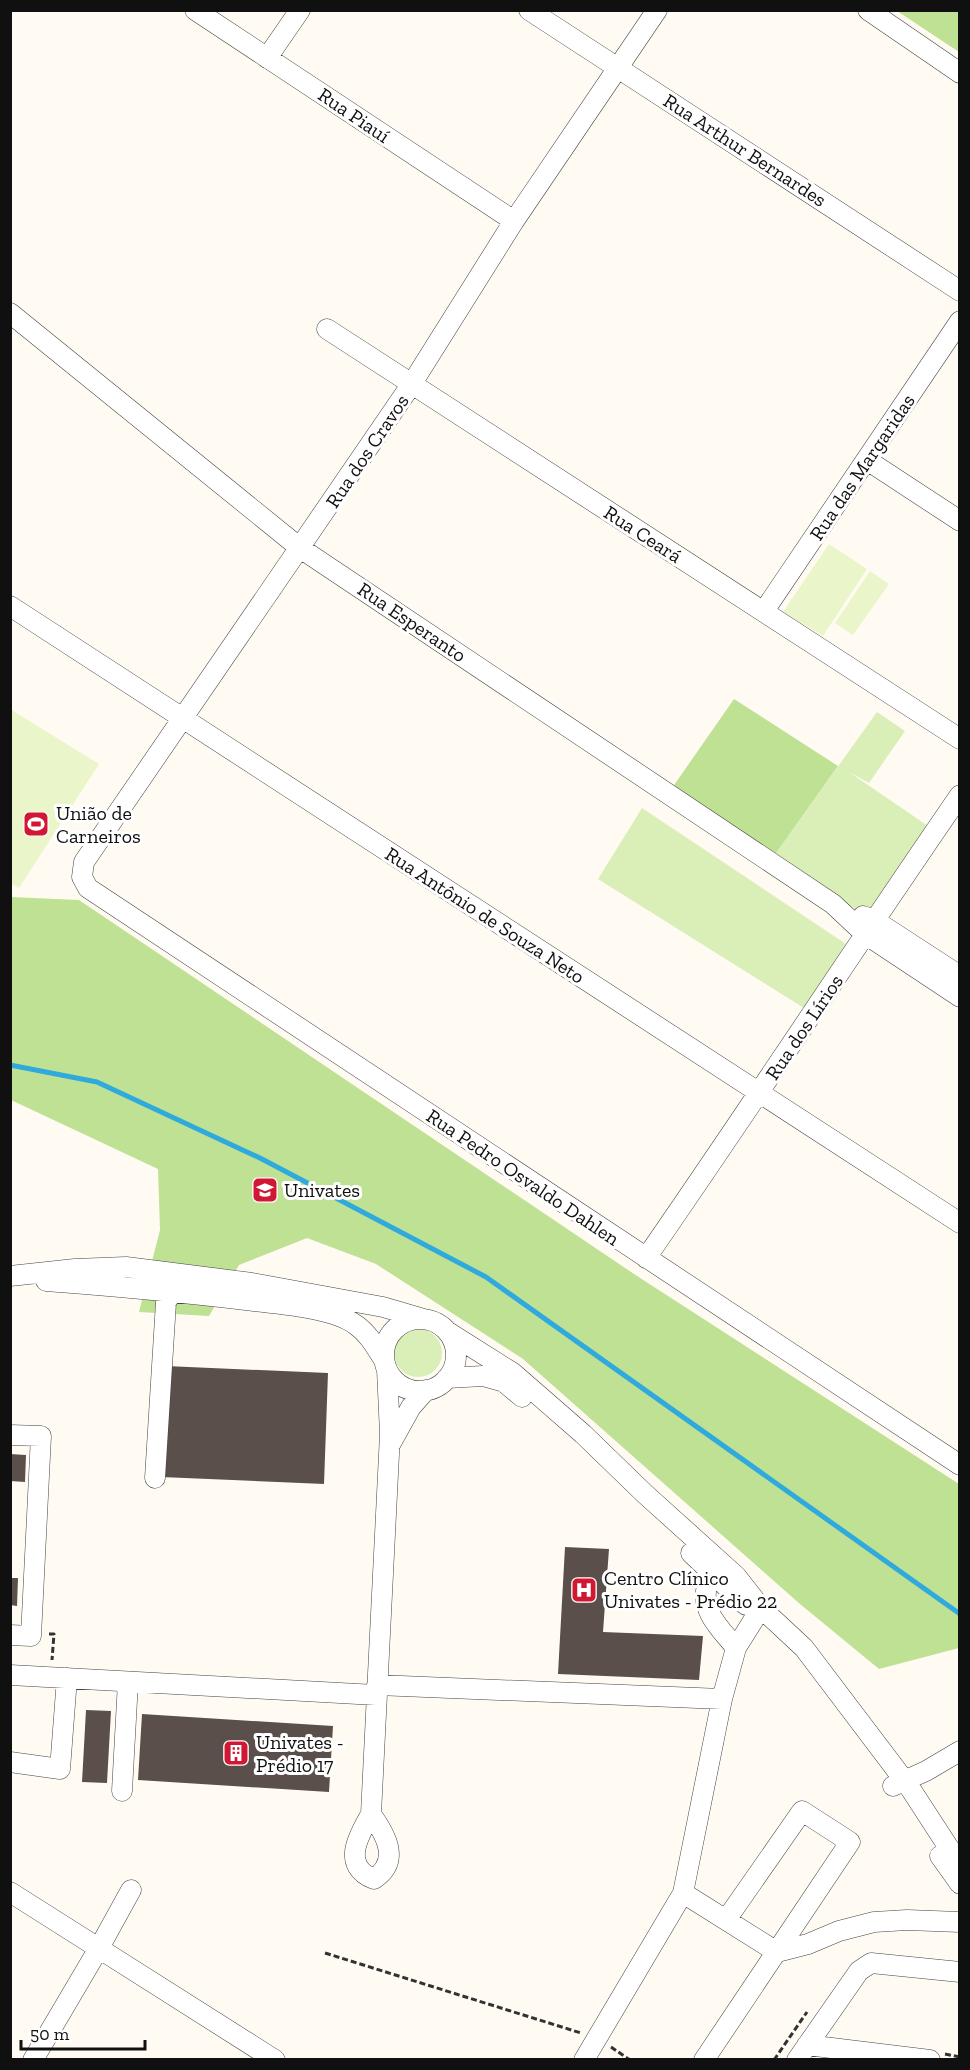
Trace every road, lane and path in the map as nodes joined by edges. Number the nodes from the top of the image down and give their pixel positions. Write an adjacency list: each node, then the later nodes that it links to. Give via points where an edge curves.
1 (195, 10): 6 (street, Rua Piauí)
2 (300, 10): 6 (street)
3 (529, 10): 7 (street, Rua Arthur Bernardes)
4 (657, 10): 7 (street, Rua dos Cravos)
5 (868, 10): 8 (street)
6 (267, 58): 9 (street, Rua Piauí)
7 (617, 67): 9 (street, Rua dos Cravos); 10 (street, Rua Arthur Bernardes)
8 (960, 73)
9 (514, 221): 14 (street, Rua dos Cravos)
10 (960, 291)
11 (10, 313): 17 (street, Rua Esperanto)
12 (960, 321): 15 (street, Rua das Margaridas)
13 (327, 329): 14 (street, Rua Ceará)
14 (411, 385): 17 (street, Rua dos Cravos); 19 (street, Rua Ceará)
15 (867, 460): 16 (street); 19 (street, Rua das Margaridas)
16 (960, 521)
17 (300, 548): 20 (street, Rua dos Cravos); 24 (street, Rua Esperanto)
18 (10, 606): 20 (street, Rua Antônio de Souza Neto)
19 (764, 611): 21 (street, Rua Ceará)
20 (183, 719): 23 (street, Rua dos Cravos, via 84,862 82,877); 27 (street, Rua Antônio de Souza Neto)
21 (960, 739)
22 (960, 795): 24 (street, Rua dos Lírios)
23 (88, 888): 29 (street, Rua Pedro Osvaldo Dahlen)
24 (869, 927): 25 (street, Rua Esperanto); 26 (street, Rua Esperanto); 27 (street, Rua dos Lírios)
25 (960, 976)
26 (960, 997)
27 (760, 1093): 28 (street, Rua Antônio de Souza Neto); 29 (street, Rua dos Lírios)
28 (960, 1224)
29 (646, 1258): 40 (street, Rua Pedro Osvaldo Dahlen)
30 (195, 1276): 31 (street, via 126,1267); 32 (street); 33 (street, via 383,1307)
31 (10, 1277): 32 (street)
32 (173, 1291): 35 (street, via 328,1313 355,1324 367,1335); 41 (street, via 166,1302)
33 (424, 1319): 34 (street); 35 (street, via 405,1322 391,1334 386,1342)
34 (448, 1332): 36 (street, via 456,1358); 43 (street, via 513,1373)
35 (385, 1365): 37 (street, via 399,1384); 39 (street)
36 (447, 1378): 37 (street); 42 (street, via 483,1376 504,1382 577,1443)
37 (426, 1390): 39 (street, via 411,1407)
38 (10, 1435): 46 (street, via 41,1436 31,1636)
39 (389, 1448): 52 (street)
40 (960, 1465)
41 (155, 1478)
42 (714, 1575): 43 (street); 44 (street); 47 (street, via 706,1590 706,1606)
43 (736, 1576): 44 (street)
44 (759, 1612): 47 (street); 56 (street, via 804,1648)
45 (40, 1633): 48 (path, via 54,1634)
46 (10, 1635)
47 (736, 1648): 53 (street)
48 (52, 1660)
49 (10, 1675): 50 (street)
50 (67, 1678): 51 (street); 55 (street, via 60,1769)
51 (128, 1682): 52 (street); 57 (street)
52 (377, 1690): 53 (street); 58 (street)
53 (722, 1699): 63 (street)
54 (960, 1751): 56 (street)
55 (10, 1762)
56 (899, 1784): 59 (street); 60 (street)
57 (122, 1791)
58 (371, 1814)
59 (960, 1865)
60 (960, 1884)
61 (131, 1890): 66 (street)
62 (10, 1893): 66 (street)
63 (682, 1893): 64 (street); 70 (street)
64 (726, 1920): 67 (street); 67 (street, via 802,1811 850,1842)
65 (955, 1924): 67 (street, via 874,1922)
66 (99, 1948): 72 (street); 73 (street)
67 (777, 1952): 77 (street)
68 (326, 1953): 70 (path)
69 (960, 1972): 71 (street, via 871,1963 859,1971)
70 (596, 2038): 75 (street); 76 (path)
71 (802, 2052): 78 (street)
72 (252, 2054): 74 (street)
73 (33, 2060)
74 (275, 2060)
75 (584, 2060)
76 (630, 2060)
77 (704, 2060)
78 (930, 2060)

